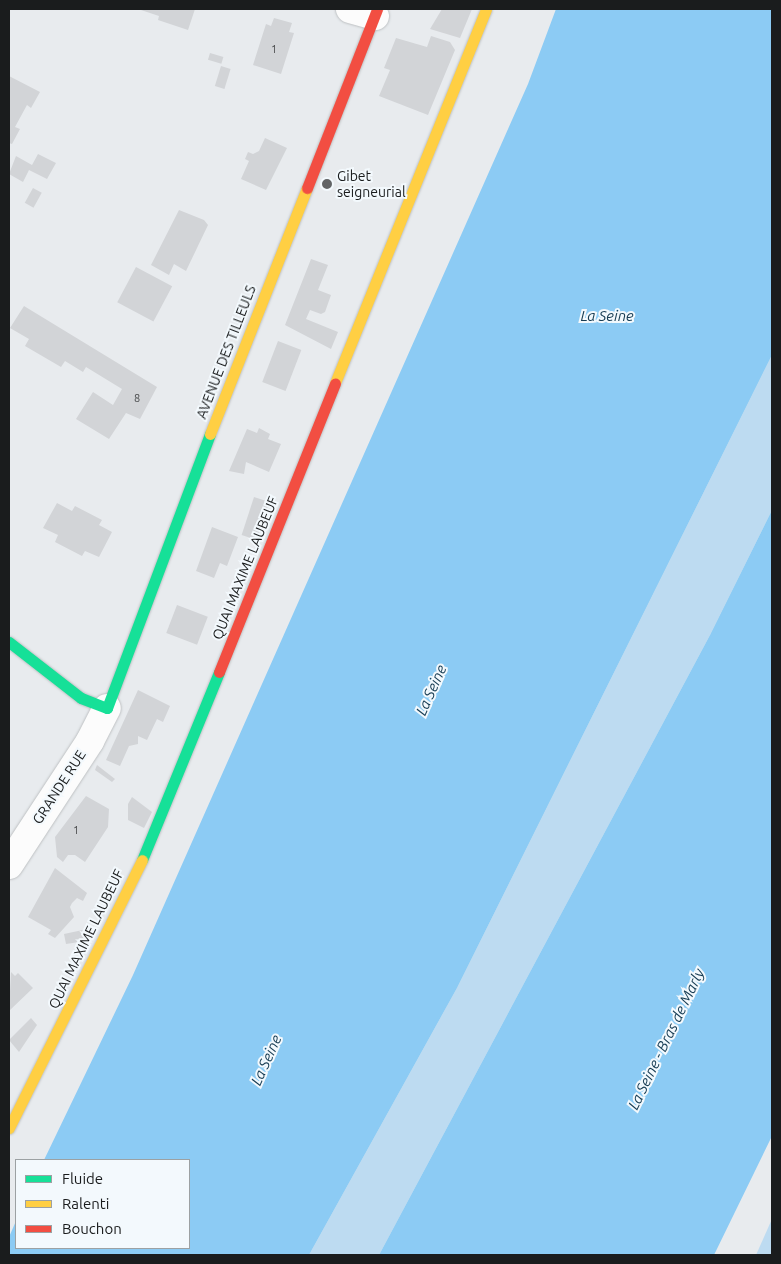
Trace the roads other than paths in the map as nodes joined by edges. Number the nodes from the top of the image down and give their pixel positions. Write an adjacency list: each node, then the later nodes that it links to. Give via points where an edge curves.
1 (486, 9): 6 (street, QUAI MAXIME LAUBEUF, via 149,846)
2 (367, 11): 4 (street, AVENUE DES TILLEULS)
3 (9, 642): 4 (street, via 81,698)
4 (107, 708): 5 (street, GRANDE RUE, via 90,741)
5 (9, 865)
6 (9, 1128)

